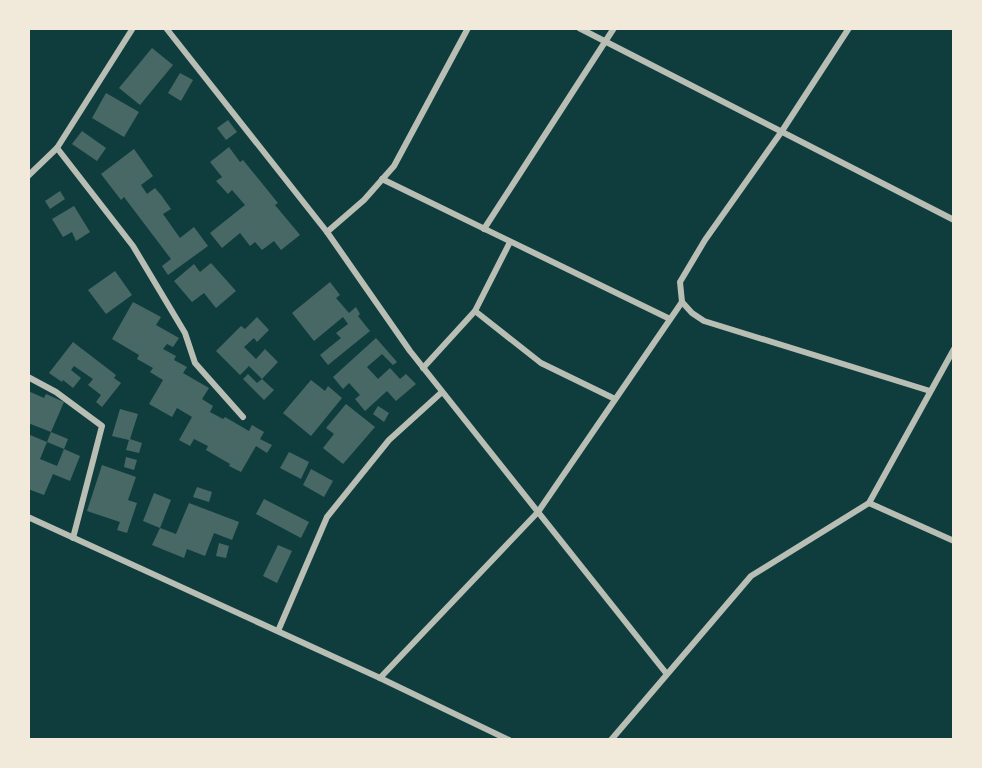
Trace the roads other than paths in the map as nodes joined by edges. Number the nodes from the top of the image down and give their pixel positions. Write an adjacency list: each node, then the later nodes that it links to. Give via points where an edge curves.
1 (133, 28): 9 (street)
2 (166, 28): 14 (street)
3 (468, 28): 11 (street, via 394,166)
4 (579, 28): 7 (street)
5 (614, 28): 7 (street)
6 (849, 28): 8 (street)
7 (606, 42): 8 (street); 13 (street)
8 (782, 131): 12 (street); 16 (street, via 680,282)
9 (57, 148): 10 (street); 25 (street, via 133,246 185,333 195,363)
10 (28, 176)
11 (382, 179): 13 (street); 14 (street)
12 (954, 220)
13 (484, 229): 15 (street)
14 (327, 232): 20 (street)
15 (510, 242): 17 (street); 18 (street)
16 (682, 302): 18 (street); 22 (street, via 704,321)
17 (475, 311): 20 (street); 24 (street, via 541,363)
18 (670, 319): 24 (street)
19 (954, 349): 22 (street)
20 (423, 368): 23 (street)
21 (28, 376): 29 (street, via 102,426)
22 (930, 391): 26 (street)
23 (442, 392): 27 (street); 31 (street, via 389,440 327,517)
24 (615, 399): 27 (street)
25 (243, 417)
26 (869, 503): 30 (street); 32 (street, via 751,576)
27 (537, 512): 32 (street); 33 (street)
28 (28, 517): 29 (street)
29 (73, 538): 31 (street)
30 (954, 541)
31 (278, 631): 33 (street)
32 (666, 673): 35 (street)
33 (380, 678): 34 (street)
34 (509, 740)
35 (611, 740)

